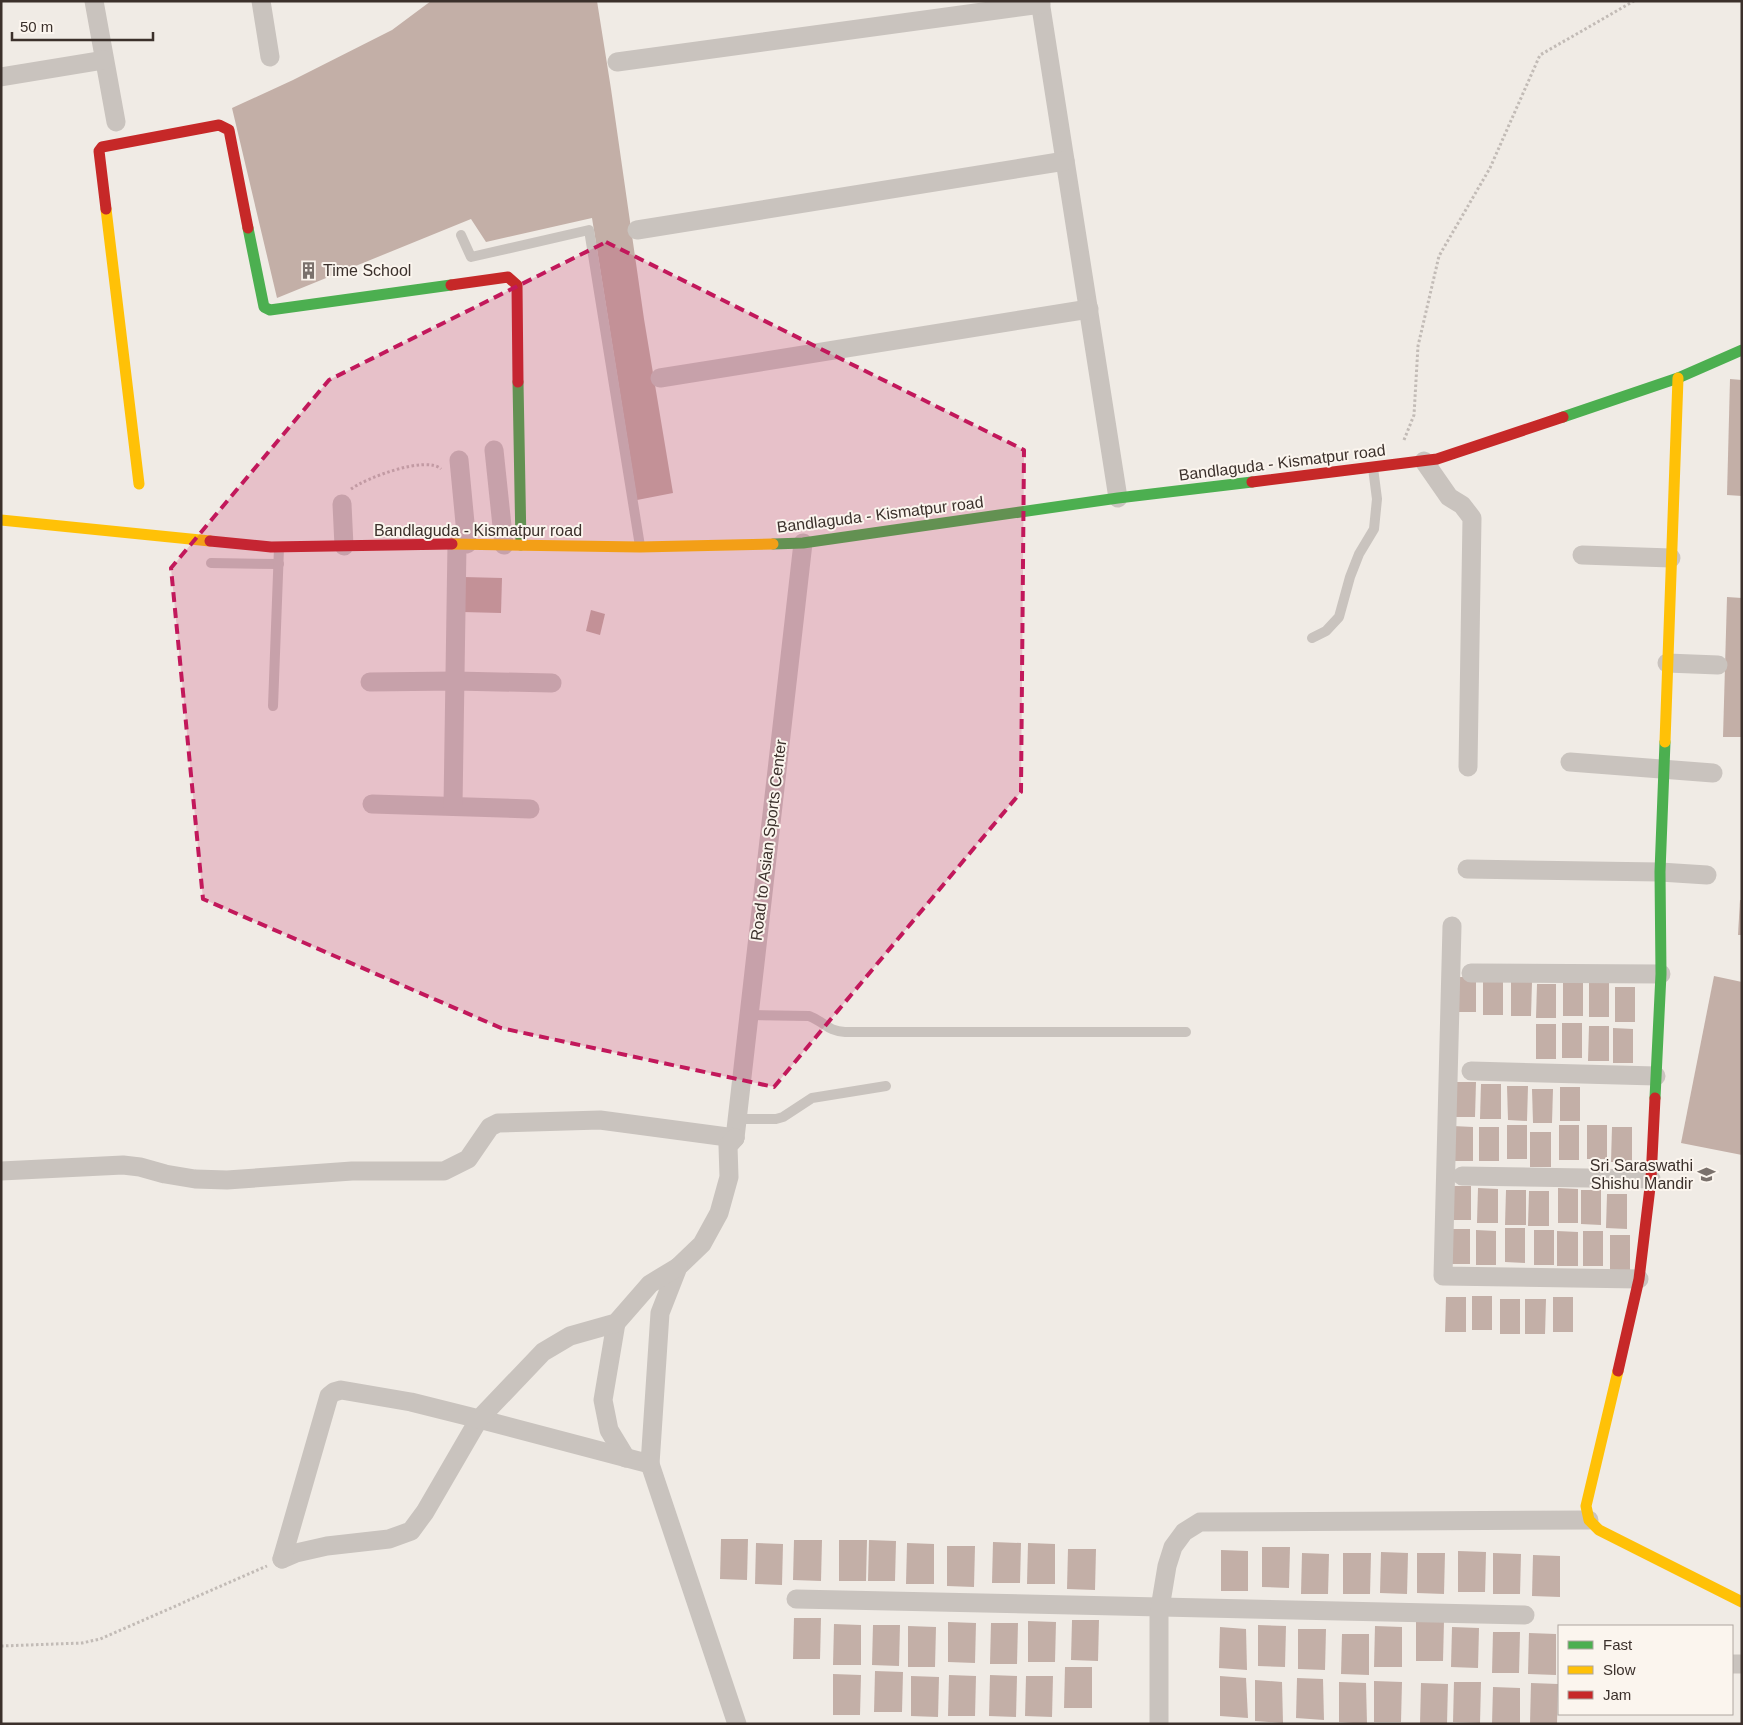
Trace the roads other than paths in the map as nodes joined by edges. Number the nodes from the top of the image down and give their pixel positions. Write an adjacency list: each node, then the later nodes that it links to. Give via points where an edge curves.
1 (94, 1): 5 (street)
2 (261, 1): 4 (street)
3 (1040, 3): 6 (street); 9 (street)
4 (270, 57)
5 (104, 60): 7 (street); 8 (street)
6 (617, 62)
7 (1, 77)
8 (116, 122)
9 (1065, 161): 10 (street); 12 (street)
10 (637, 230)
11 (461, 235): 29 (lane, via 471,257 589,230)
12 (1089, 309): 14 (street); 21 (street)
13 (1742, 350): 15 (street, Bandlaguda - Kismatpur road)
14 (660, 378)
15 (1678, 378): 18 (street, Bandlaguda - Kismatpur road); 31 (street)
16 (494, 450): 26 (street)
17 (459, 460): 25 (street)
18 (1424, 461): 19 (street, Bandlaguda - Kismatpur road); 42 (street, via 1449,497 1462,505 1472,518)
19 (1373, 467): 21 (street, Bandlaguda - Kismatpur road); 34 (lane, via 1374,529 1356,562 1339,617 1326,631)
20 (139, 484): 26 (street, via 99,151 102,147 219,125 229,130 264,307 270,310 508,277 514,281 517,286)
21 (1118, 498): 24 (street, Bandlaguda - Kismatpur road)
22 (342, 504): 27 (street)
23 (1, 520): 28 (street, Bandlaguda - Kismatpur road)
24 (803, 543): 29 (street, Bandlaguda - Kismatpur road); 54 (street, Road to Asian Sports Center)
25 (462, 544): 26 (street, Bandlaguda - Kismatpur road); 27 (street, Bandlaguda - Kismatpur road); 38 (street)
26 (512, 545): 29 (street, Bandlaguda - Kismatpur road)
27 (344, 546): 28 (street, Bandlaguda - Kismatpur road)
28 (280, 547): 33 (lane)
29 (640, 547)
30 (1582, 555): 31 (street)
31 (1671, 558): 35 (street)
32 (211, 563): 33 (lane)
33 (279, 564): 40 (lane)
34 (1312, 638)
35 (1667, 663): 36 (street); 43 (street)
36 (1718, 665)
37 (370, 682): 38 (street)
38 (455, 682): 39 (street); 46 (street)
39 (552, 683)
40 (272, 706)
41 (1570, 762): 43 (street)
42 (1468, 767)
43 (1664, 768): 44 (street); 49 (street)
44 (1713, 773)
45 (372, 804): 46 (street)
46 (454, 806): 47 (street)
47 (530, 810)
48 (1467, 870): 49 (street)
49 (1660, 872): 50 (street); 53 (street)
50 (1707, 875)
51 (1452, 926): 64 (street, via 1442,1276)
52 (1471, 973): 53 (street)
53 (1661, 974): 57 (street)
54 (748, 1014): 55 (lane, via 809,1016 828,1028 846,1032); 59 (street, Road to Asian Sports Center)
55 (1186, 1032)
56 (1471, 1071): 57 (street)
57 (1656, 1076): 62 (street)
58 (886, 1086): 59 (lane, via 812,1098 783,1117)
59 (736, 1128): 60 (street, via 600,1120 498,1124 490,1128 468,1159 444,1170 227,1180 188,1178 122,1165); 63 (street, Road to Asian Sports Center, via 728,1146 729,1177 720,1212 702,1244)
60 (1, 1171)
61 (1462, 1176): 62 (street)
62 (1652, 1179): 64 (street)
63 (678, 1267): 65 (street, via 650,1284); 68 (street, via 660,1313)
64 (1639, 1279): 69 (street, via 1586,1506)
65 (616, 1323): 66 (street, via 570,1336 543,1352); 67 (street, via 603,1400 609,1430)
66 (479, 1419): 66 (street, via 411,1402 341,1390 334,1392 329,1396 282,1559 327,1546 389,1539 411,1531); 67 (street)
67 (626, 1458): 68 (street)
68 (650, 1464): 74 (street)
69 (1589, 1520): 71 (street, via 1600,1530); 72 (street, via 1200,1522 1184,1532 1173,1547)
70 (796, 1598): 72 (street)
71 (1742, 1602)
72 (1160, 1606): 73 (street); 75 (street)
73 (1525, 1615)
74 (737, 1724)
75 (1159, 1724)

